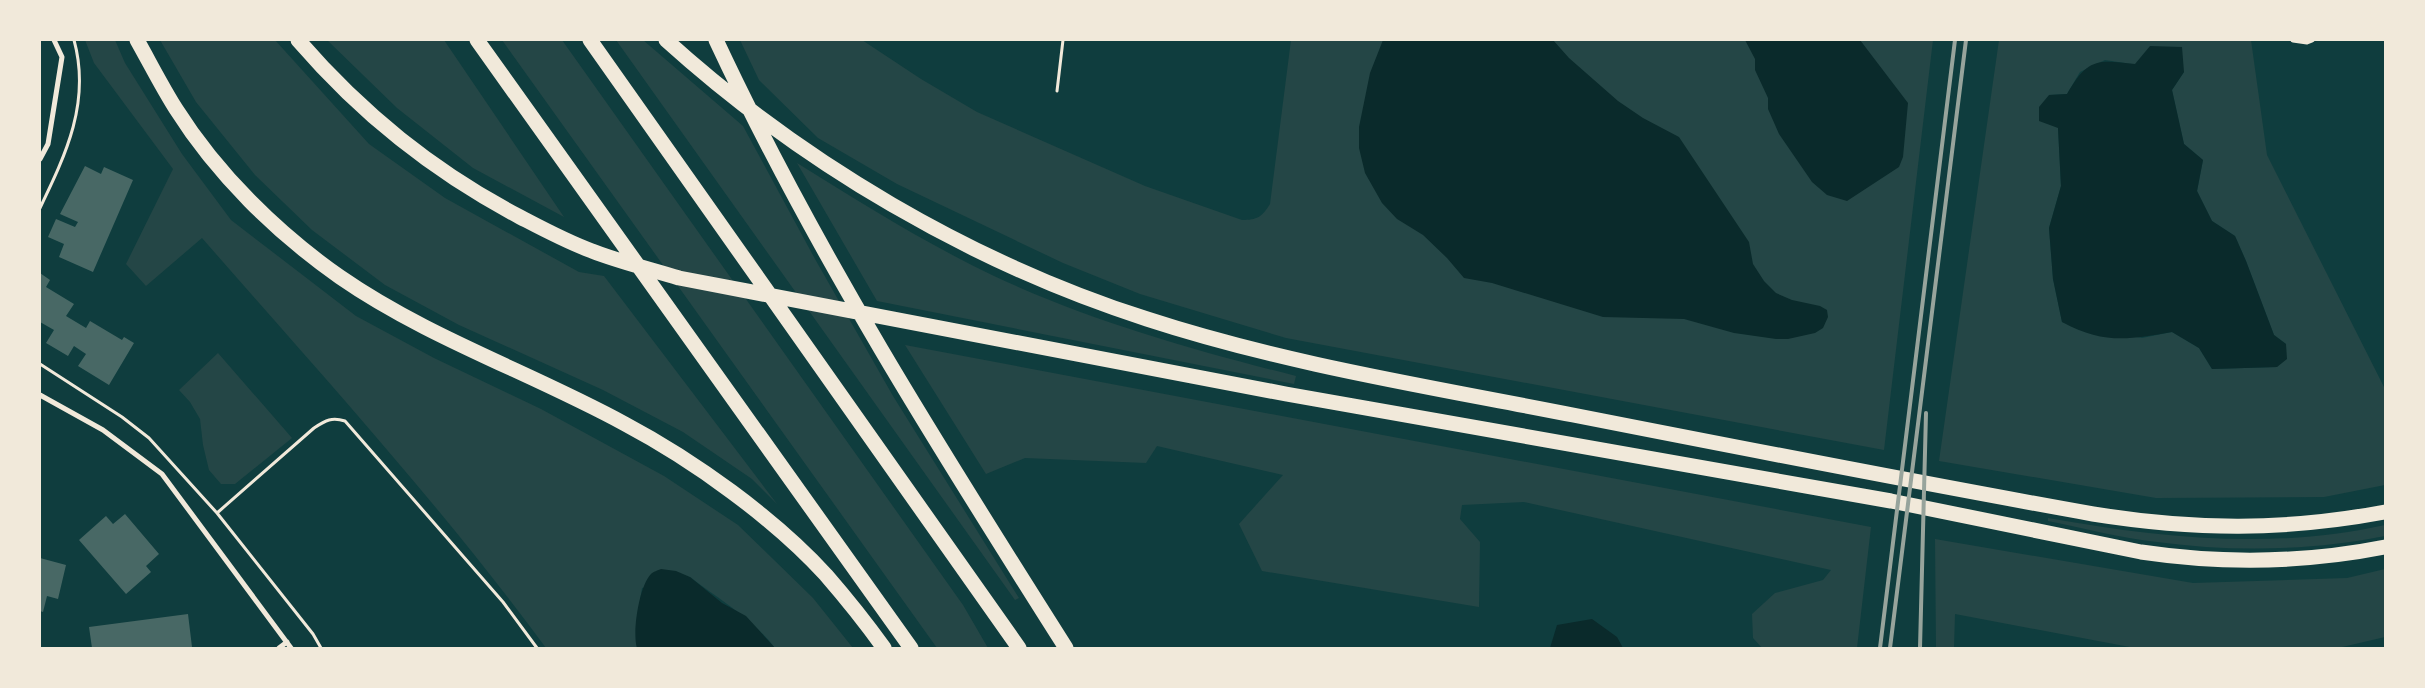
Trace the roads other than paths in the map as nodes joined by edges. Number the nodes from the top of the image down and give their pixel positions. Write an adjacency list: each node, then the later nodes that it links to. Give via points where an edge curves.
1 (54, 40): 10 (street, via 62,57 48,144)
2 (137, 40): 17 (highway, via 176,109 209,156 249,200 293,240 338,276 407,318 624,423 675,452 785,536 825,574)
3 (298, 40): 13 (highway, via 356,102 400,141 444,173 540,227 592,251 679,278 1277,393 1979,518 2141,552 2246,561)
4 (477, 40): 18 (highway)
5 (590, 40): 19 (highway)
6 (666, 40): 12 (highway, via 738,102 886,201 970,246 1054,285 1148,320 1324,366 1983,495 2146,522 2211,527 2275,526 2340,521)
7 (716, 40): 20 (highway, via 800,205 870,329 979,512)
8 (2293, 40): 9 (street)
9 (2312, 40)
10 (40, 159)
11 (40, 394): 14 (street, via 103,430 162,474)
12 (2385, 512)
13 (2385, 547)
14 (287, 642): 15 (street); 16 (street)
15 (279, 648)
16 (291, 648)
17 (884, 648)
18 (911, 648)
19 (1020, 648)
20 (1066, 648)

